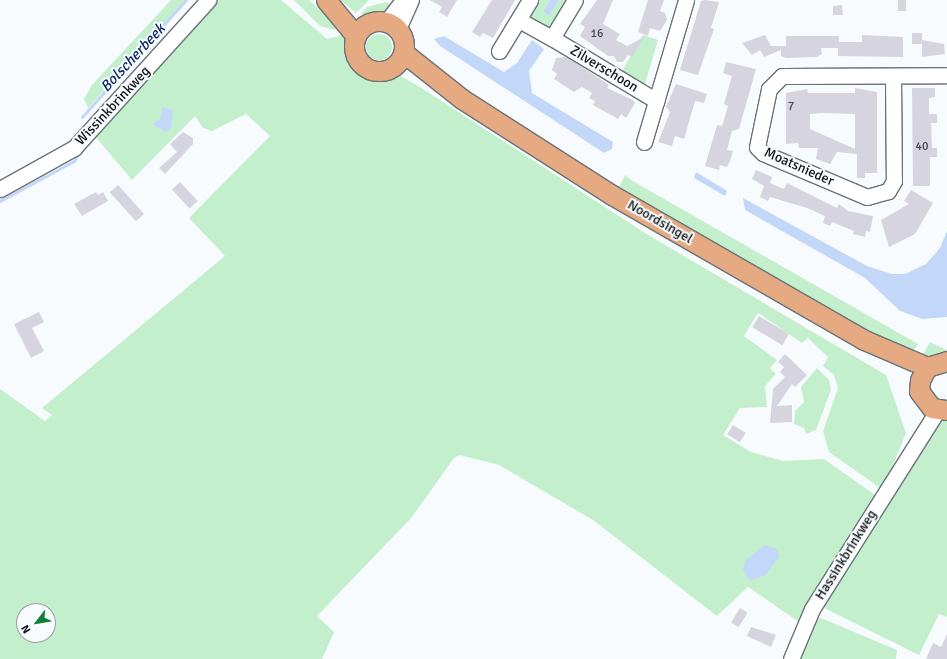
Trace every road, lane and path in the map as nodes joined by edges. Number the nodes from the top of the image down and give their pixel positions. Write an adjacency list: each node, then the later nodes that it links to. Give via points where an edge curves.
1 (208, 0): 19 (street, Wissinkbrinkweg, via 74,148)
2 (326, 0): 11 (main road)
3 (334, 0): 11 (main road)
4 (403, 0): 10 (street)
5 (411, 0): 10 (street)
6 (530, 0): 9 (street)
7 (575, 0): 12 (street)
8 (686, 0): 17 (street, Zilverschoon)
9 (519, 20): 12 (street, Zilverschoon); 13 (street)
10 (392, 25): 11 (main road); 14 (main road, via 404,40)
11 (362, 30): 14 (main road, via 354,46 360,63 378,71)
12 (552, 38): 17 (street, Zilverschoon)
13 (499, 50)
14 (399, 60): 21 (main road, Noordsingel, via 612,195)
15 (947, 75): 16 (street, Moatsnieder)
16 (894, 76): 16 (street, Moatsnieder, via 782,76 769,89 757,147 763,153 867,197 888,191 894,181)
17 (657, 101): 18 (street, Zilverschoon)
18 (644, 142)
19 (0, 190)
20 (947, 361): 21 (main road)
21 (923, 374): 22 (main road, via 919,391)
22 (937, 408): 23 (street, Hassinkbrinkweg, via 812,609)
23 (791, 659)

